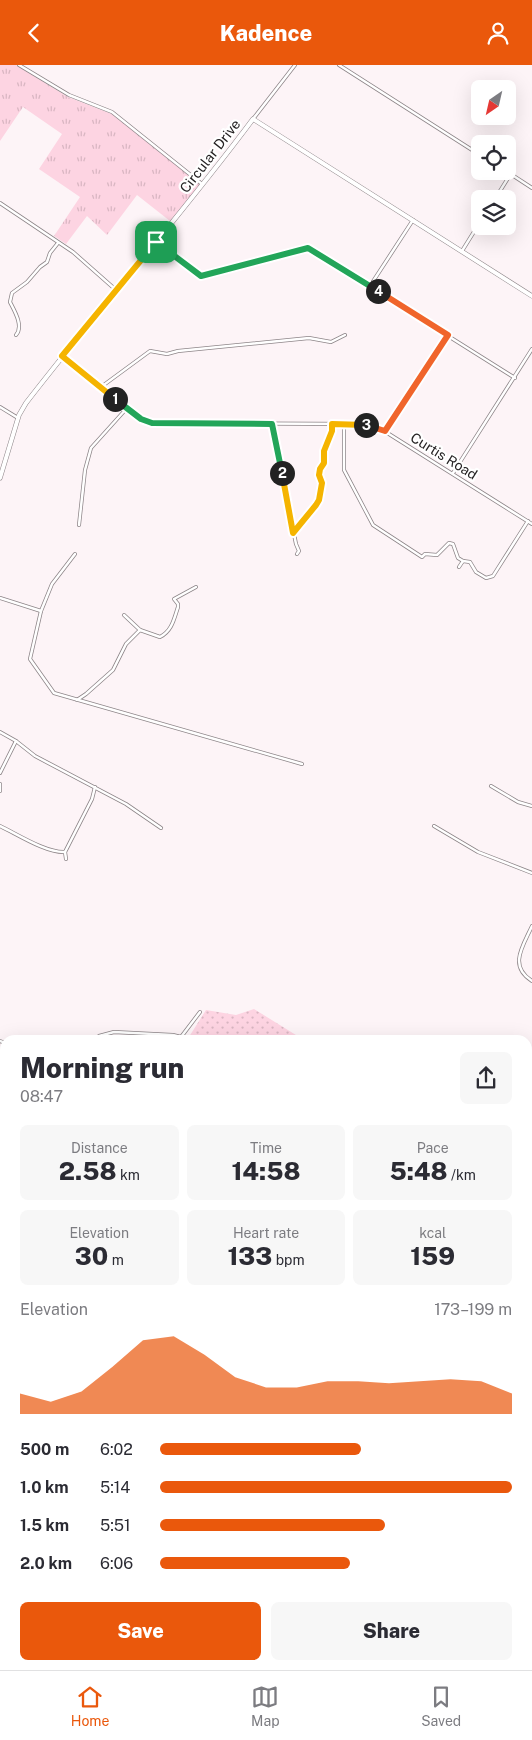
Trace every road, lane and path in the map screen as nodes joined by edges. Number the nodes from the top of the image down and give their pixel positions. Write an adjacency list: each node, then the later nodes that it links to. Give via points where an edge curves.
1 (19, 65): 7 (street, via 68,95 112,113)
2 (295, 65): 4 (street)
3 (339, 65): 5 (street)
4 (253, 119): 7 (street, Circular Drive); 10 (street, Circular Drive)
5 (471, 149)
6 (516, 178): 8 (street)
7 (203, 185): 12 (street, Circular Drive)
8 (532, 188)
9 (0, 203): 13 (street)
10 (413, 220): 14 (street, Circular Drive); 15 (street)
11 (472, 235): 14 (street)
12 (156, 242): 15 (street, via 201,276 308,248); 16 (street, Circular Drive)
13 (58, 243): 16 (street); 18 (street, via 47,262 12,293 10,302 16,310 20,327)
14 (462, 251): 17 (street, Circular Drive)
15 (370, 286): 20 (street)
16 (116, 290): 22 (street, Circular Drive)
17 (532, 296)
18 (16, 335)
19 (345, 335): 24 (street, via 331,342 309,338 167,354 150,351)
20 (448, 335): 23 (street); 31 (street)
21 (532, 349): 23 (street)
22 (62, 356): 24 (street, Curtis Road); 27 (street, Circular Drive)
23 (514, 378): 32 (street)
24 (101, 387): 26 (street, Curtis Road)
25 (0, 407): 27 (street)
26 (127, 408): 28 (street, Curtis Road, via 152,423); 36 (street, via 90,448)
27 (18, 418): 33 (street, Circular Drive)
28 (272, 424): 29 (street, Curtis Road); 37 (street)
29 (332, 424): 30 (street, Curtis Road); 37 (street, via 320,469 319,500)
30 (344, 424): 31 (street, Curtis Road, via 364,424); 40 (street, via 344,470 373,525 422,557 425,554 436,555 446,544 454,544 458,558)
31 (385, 431): 32 (street, Curtis Road)
32 (453, 473): 34 (street, Curtis Road)
33 (0, 478)
34 (528, 521): 35 (street, Curtis Road); 40 (street, via 490,578 476,572 470,562)
35 (532, 524)
36 (79, 525)
37 (293, 533): 39 (street, via 299,551)
38 (75, 554): 44 (street, via 52,584)
39 (297, 554)
40 (463, 561): 41 (street)
41 (458, 567)
42 (196, 587): 46 (street, via 174,599 178,607 166,634 160,637)
43 (0, 598): 44 (street)
44 (41, 611): 47 (street, via 30,659 54,693)
45 (124, 615): 46 (street)
46 (140, 630): 47 (street, via 126,644 113,670)
47 (77, 699): 50 (street)
48 (0, 732): 49 (street)
49 (16, 741): 51 (street); 54 (street, via 35,756)
50 (302, 764)
51 (0, 773)
52 (0, 784): 55 (street)
53 (491, 786): 56 (street, via 518,802)
54 (95, 787): 59 (street); 60 (street)
55 (0, 791)
56 (532, 806)
57 (0, 825): 60 (street, via 49,849)
58 (434, 825): 62 (street, via 478,852)
59 (161, 828)
60 (65, 852): 61 (street)
61 (66, 859)
62 (532, 873)
63 (532, 926): 64 (street, via 518,961 522,973)
64 (532, 981)
65 (200, 1012): 68 (street)
66 (103, 1035): 67 (street, via 114,1032)
67 (173, 1035)
68 (183, 1035)

